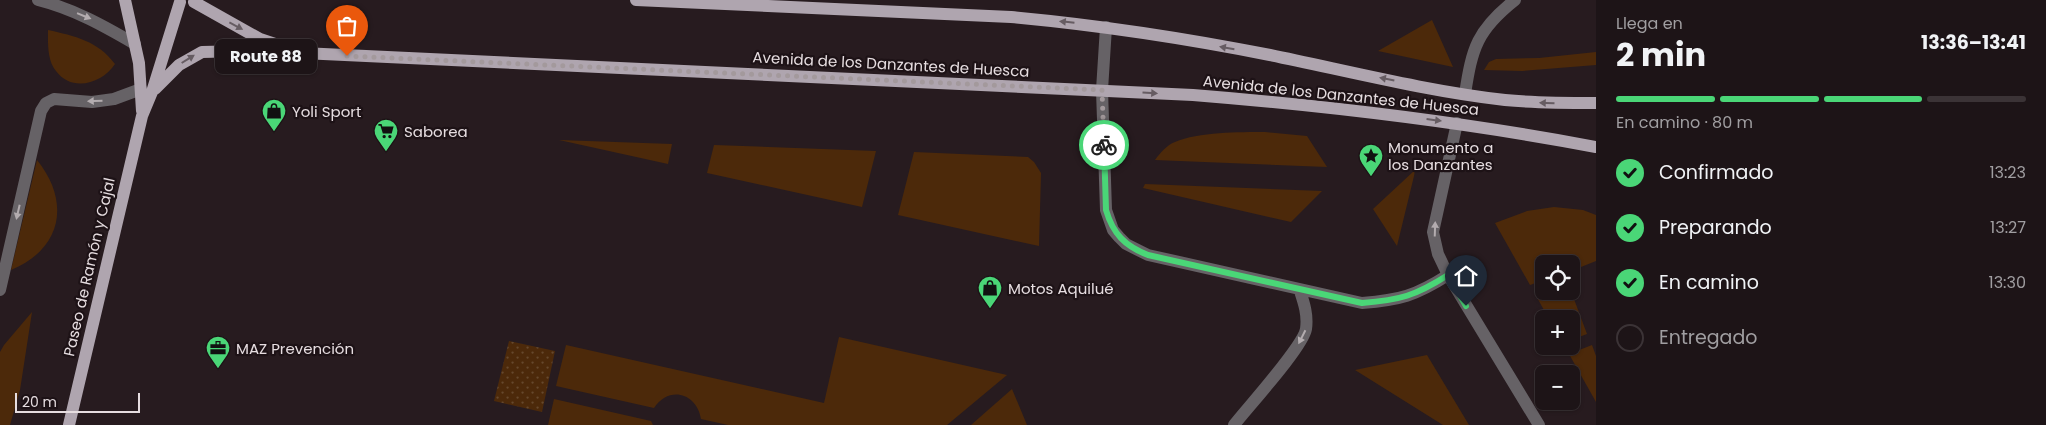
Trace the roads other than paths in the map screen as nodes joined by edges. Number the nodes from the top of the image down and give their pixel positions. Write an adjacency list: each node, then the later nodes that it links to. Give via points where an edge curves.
1 (38, 0): 8 (street, one-way to 8, via 96,21)
2 (125, 0): 8 (main road, Paseo de Ramón y Cajal)
3 (636, 0): 7 (main road, Avenida de los Danzantes de Huesca, one-way to 3, via 1011,17)
4 (1515, 0): 12 (street, via 1495,16 1479,37 1470,62)
5 (176, 1): 6 (main road, Paseo de Ramón y Cajal); 10 (main road, Paseo de Ramón y Cajal)
6 (199, 1): 9 (main road, Avenida de los Danzantes de Huesca, one-way to 9, via 260,39)
7 (1106, 27): 11 (street); 12 (main road, Avenida de los Danzantes de Huesca, one-way to 7)
8 (134, 44): 10 (main road, Paseo de Ramón y Cajal)
9 (302, 53): 10 (main road, one-way to 9, via 202,52); 11 (main road, Avenida de los Danzantes de Huesca)
10 (147, 90): 17 (street, one-way to 17, via 92,102 54,99 46,103 41,111); 19 (main road, Paseo de Ramón y Cajal)
11 (1102, 90): 14 (main road, Avenida de los Danzantes de Huesca, one-way to 14, via 1298,103); 18 (street, via 1106,210 1119,237 1148,255)
12 (1465, 94): 13 (main road, Avenida de los Danzantes de Huesca, one-way to 12, via 1544,103)
13 (1596, 103)
14 (1457, 123): 15 (main road, Avenida de los Danzantes de Huesca); 16 (street, one-way to 14, via 1438,254 1433,232)
15 (1596, 147)
16 (1448, 275): 18 (street, via 1422,292 1392,301 1362,303); 21 (street)
17 (0, 290)
18 (1300, 290): 20 (street, one-way to 20, via 1306,310 1306,330 1297,347)
19 (69, 425)
20 (1234, 425)
21 (1539, 425)

